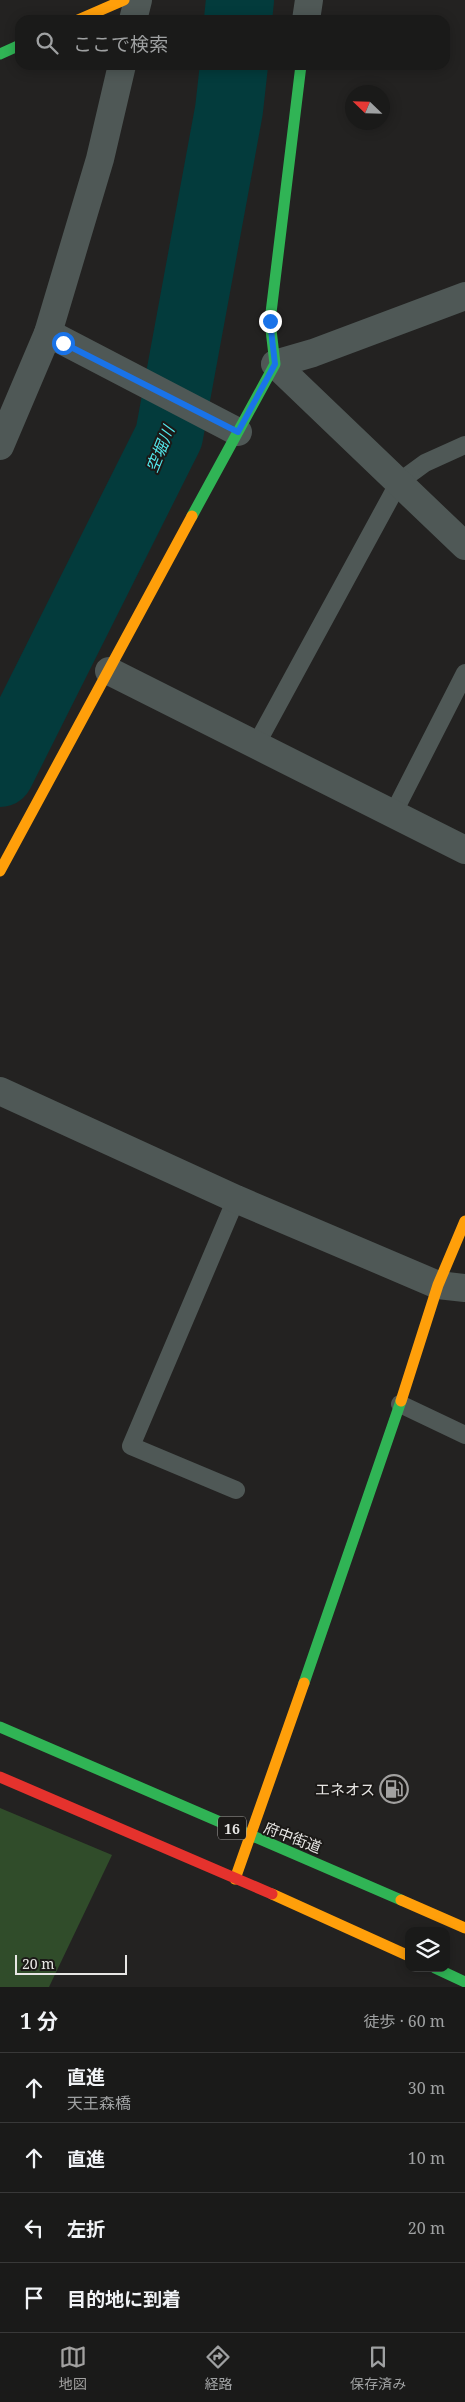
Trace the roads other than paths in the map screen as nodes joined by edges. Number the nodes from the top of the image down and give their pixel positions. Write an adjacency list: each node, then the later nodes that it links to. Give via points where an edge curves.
1 (124, 0): 4 (street)
2 (138, 0): 5 (street)
3 (308, 0): 6 (street)
4 (90, 15)
5 (134, 15)
6 (306, 15)
7 (15, 47): 8 (street)
8 (0, 54)
9 (121, 70): 12 (street)
10 (300, 70): 13 (street, via 270,321)
11 (465, 296): 13 (street)
12 (56, 338): 14 (street); 16 (street)
13 (275, 364): 14 (street); 17 (street)
14 (238, 432): 19 (street)
15 (465, 445): 17 (lane, via 425,463)
16 (0, 446)
17 (399, 482): 18 (street); 21 (lane)
18 (465, 546)
19 (109, 671): 21 (street); 24 (street)
20 (465, 673): 22 (lane)
21 (256, 745): 22 (street)
22 (393, 814): 23 (street)
23 (465, 850)
24 (0, 871)
25 (0, 1092): 26 (street)
26 (236, 1200): 28 (street); 32 (lane, via 131,1446)
27 (465, 1221): 28 (street)
28 (438, 1285): 29 (street); 30 (street)
29 (465, 1288)
30 (400, 1404): 31 (lane); 35 (street)
31 (465, 1435)
32 (236, 1490)
33 (0, 1727): 35 (street, 府中街道 / 16)
34 (0, 1776): 36 (street)
35 (251, 1837): 36 (street); 37 (street, 府中街道 / 16)
36 (235, 1879): 38 (street)
37 (465, 1928)
38 (405, 1954)
39 (444, 1972): 40 (street)
40 (465, 1982)

